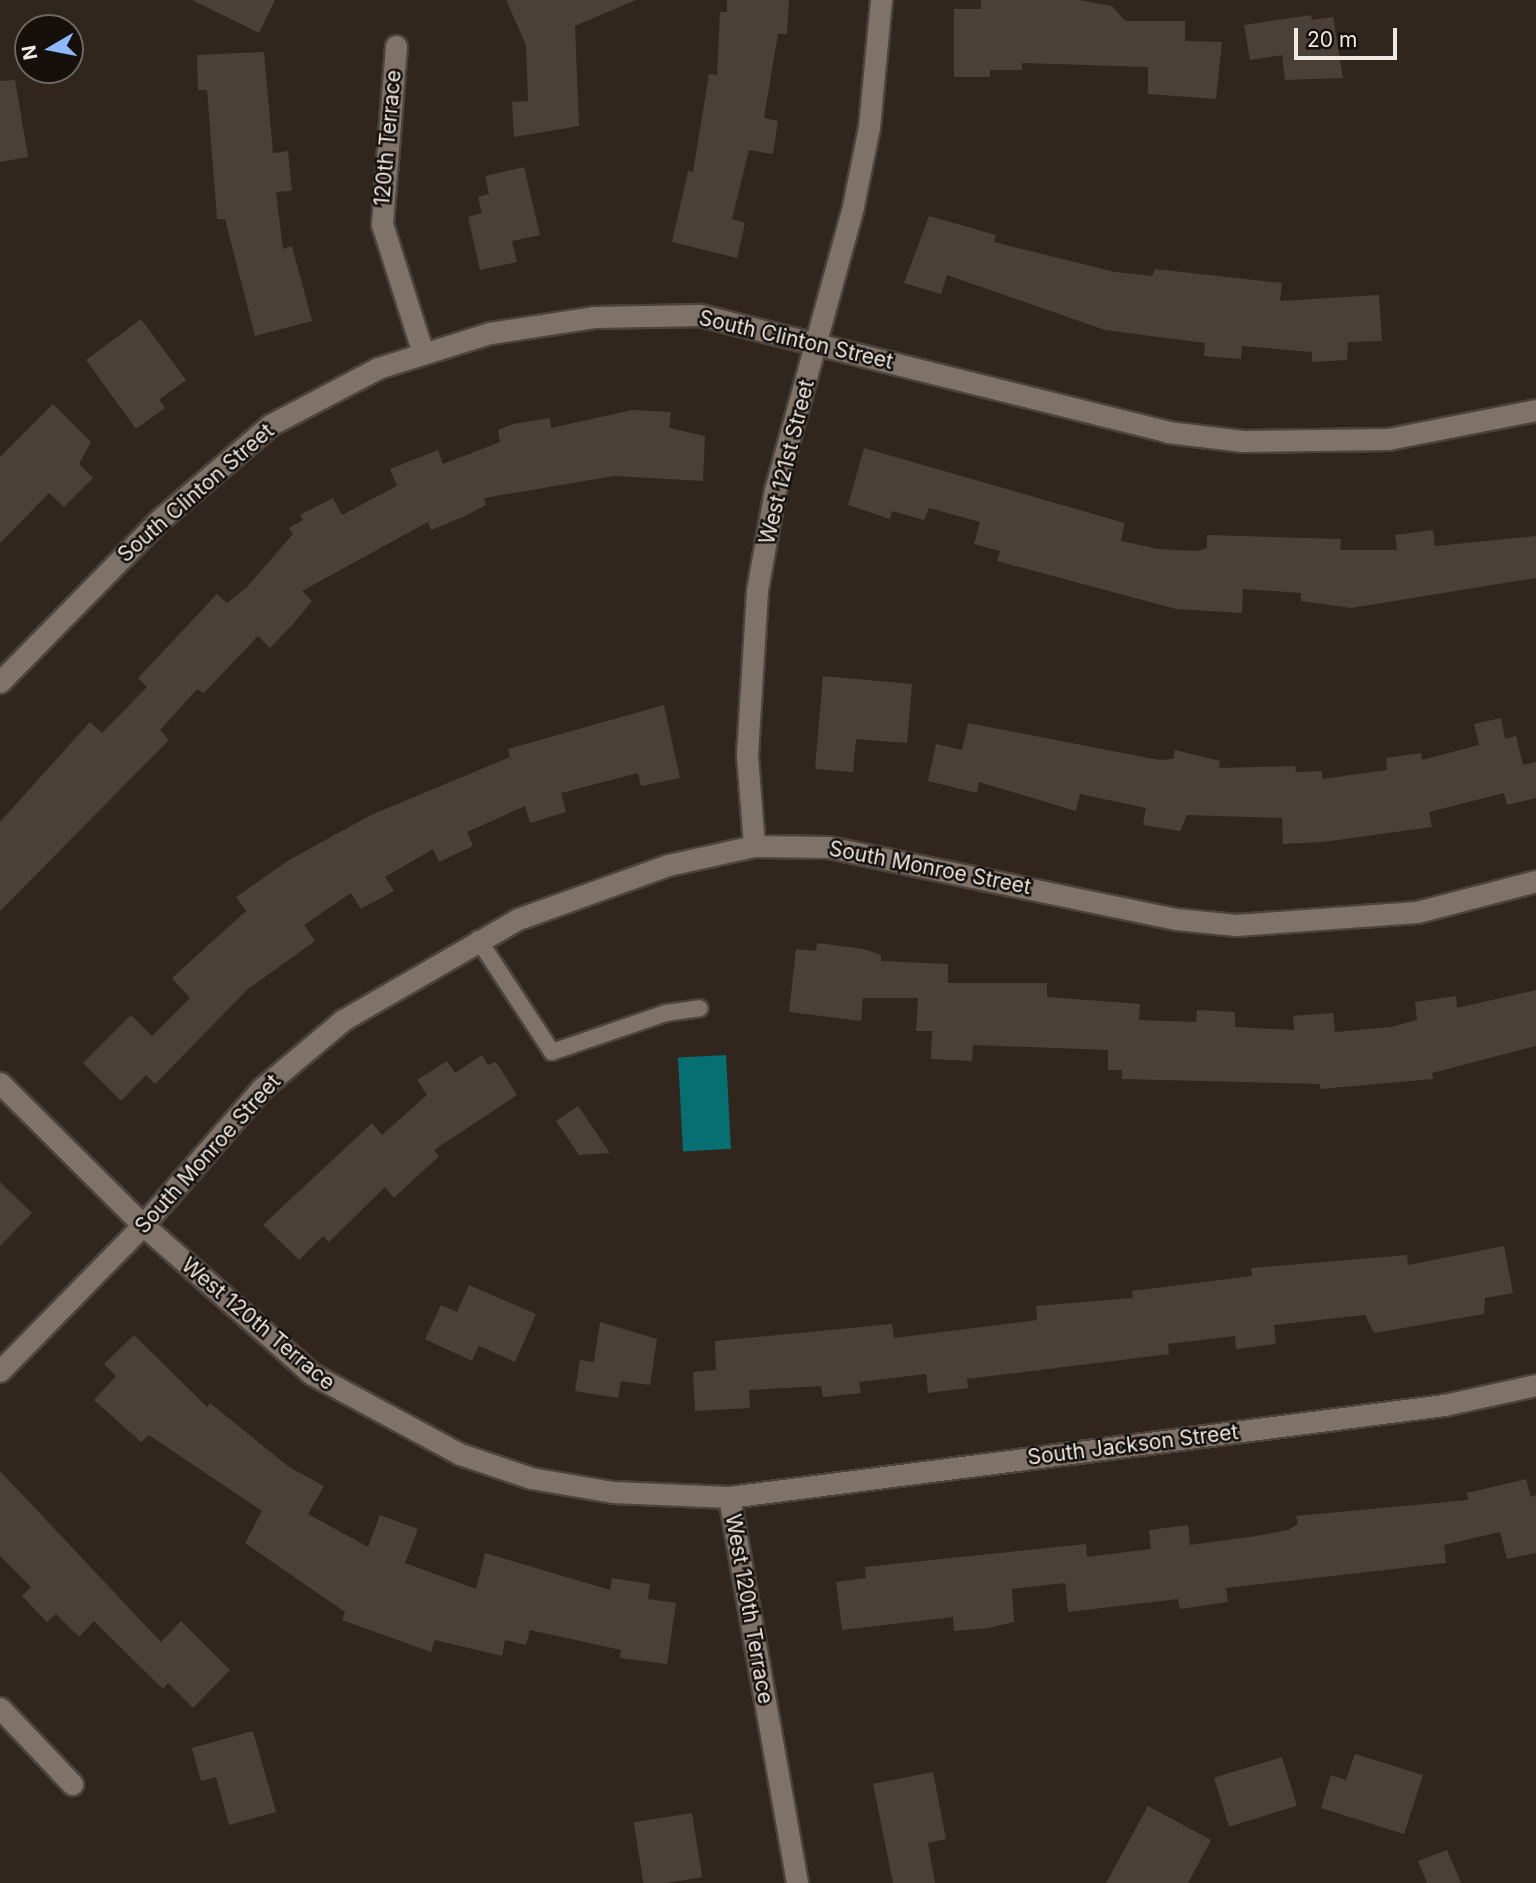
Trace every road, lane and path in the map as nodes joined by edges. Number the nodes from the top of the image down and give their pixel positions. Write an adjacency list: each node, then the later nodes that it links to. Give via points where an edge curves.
1 (881, 0): 3 (street, West 121st Street, via 869,127)
2 (396, 46): 4 (street, 120th Terrace, via 382,224)
3 (818, 344): 4 (street, South Clinton Street, via 699,314 648,314 516,329); 5 (street, South Clinton Street, via 1168,432 1242,441 1388,439); 7 (street, West 121st Street, via 775,490 749,649 747,754)
4 (422, 350): 6 (street, South Clinton Street, via 270,425 157,522)
5 (1536, 411)
6 (0, 682)
7 (754, 846): 8 (street, South Monroe Street, via 879,855 1176,919 1236,925 1417,912); 9 (street, South Monroe Street, via 567,897)
8 (1536, 881)
9 (478, 939): 10 (lane, via 552,1052 666,1013); 12 (street, South Monroe Street, via 353,1014 262,1088)
10 (700, 1008)
11 (0, 1083): 12 (street, West 120th Terrace)
12 (143, 1225): 13 (street, South Monroe Street); 15 (street, West 120th Terrace, via 312,1374 460,1454 531,1478 613,1492)
13 (0, 1371)
14 (1536, 1385): 15 (street, South Jackson Street, via 1430,1407)
15 (729, 1497): 18 (street, West 120th Terrace)
16 (0, 1708): 17 (street)
17 (72, 1784)
18 (797, 1883)

